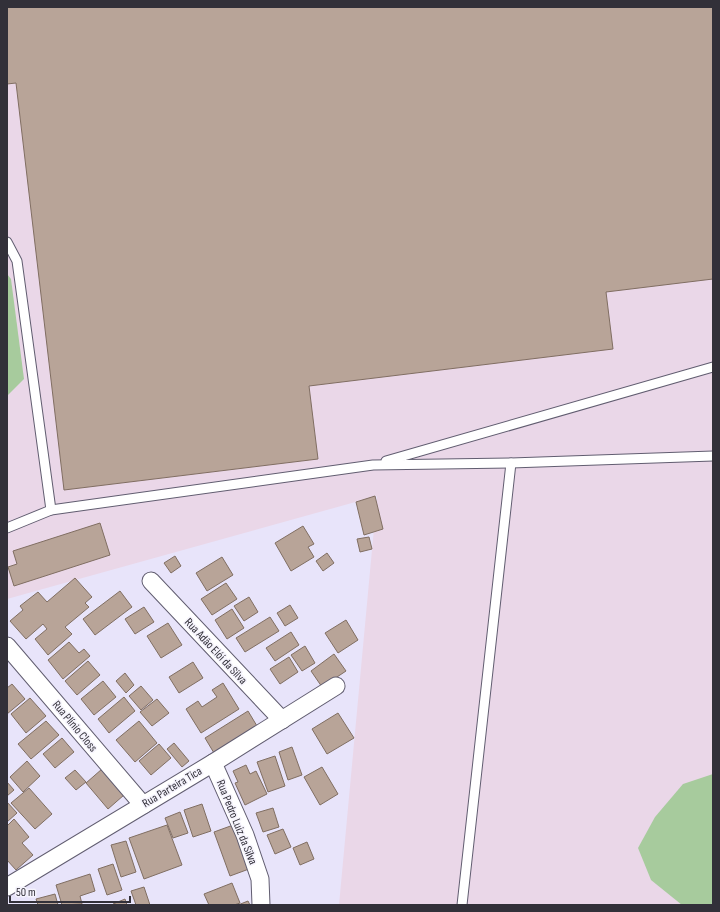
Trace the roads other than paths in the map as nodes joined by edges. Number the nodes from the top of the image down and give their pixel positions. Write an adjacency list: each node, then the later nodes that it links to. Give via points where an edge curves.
1 (7, 242): 6 (lane, via 17,261)
2 (713, 367): 5 (lane)
3 (713, 456): 4 (lane)
4 (511, 463): 5 (lane); 16 (lane)
5 (373, 465): 6 (lane)
6 (50, 510): 7 (lane)
7 (7, 528)
8 (151, 581): 11 (street, Rua Adão Elói da Silva)
9 (7, 646): 13 (street, Rua Plínio Closs)
10 (336, 686): 11 (street, Rua Parteira Tica)
11 (282, 720): 12 (street, Rua Parteira Tica)
12 (213, 763): 13 (street, Rua Parteira Tica); 15 (street, Rua Pedro Luiz da Silva, via 246,835 260,879)
13 (143, 805): 14 (street, Rua Parteira Tica)
14 (7, 887)
15 (261, 905)
16 (462, 905)

